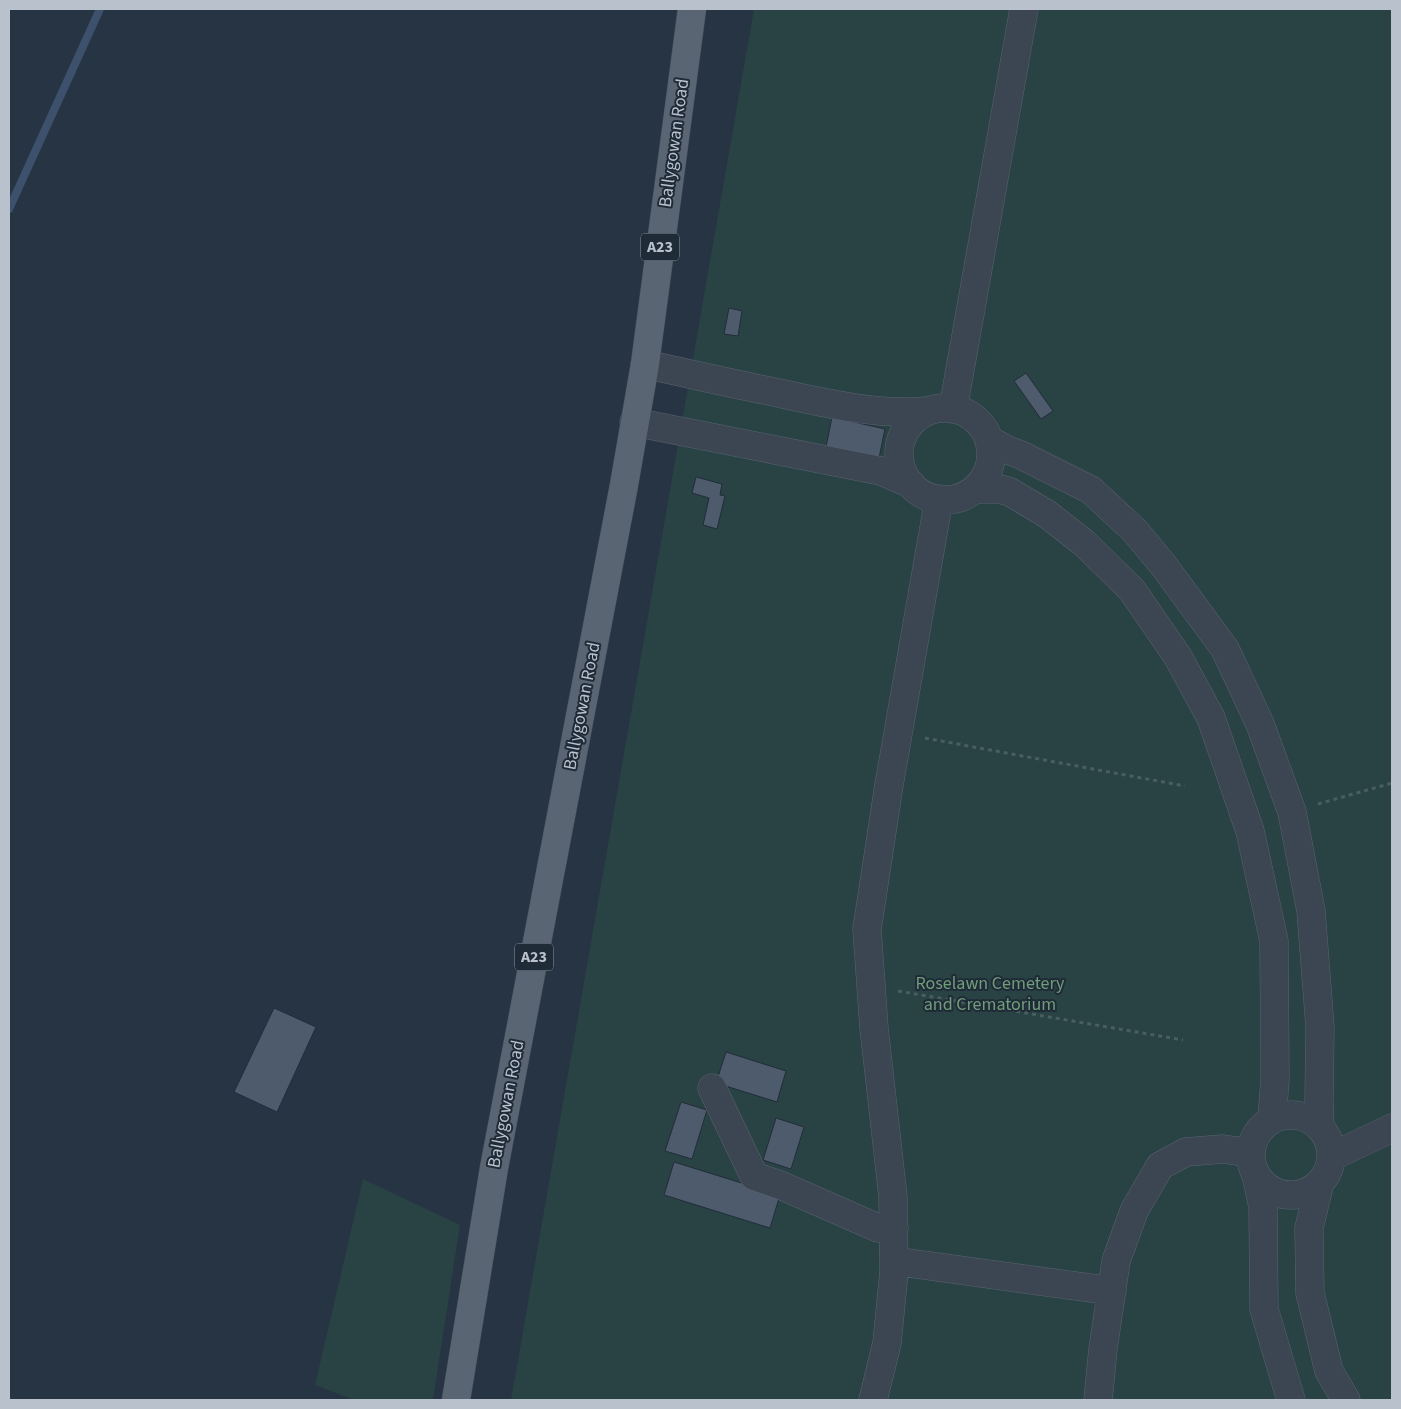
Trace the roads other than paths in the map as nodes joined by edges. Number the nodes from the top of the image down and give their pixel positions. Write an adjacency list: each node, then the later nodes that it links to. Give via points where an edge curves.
1 (692, 9): 3 (main road, Ballygowan Road / A23)
2 (1024, 9): 4 (lane)
3 (644, 364): 4 (lane, via 824,403 891,412); 5 (main road, Ballygowan Road / A23)
4 (940, 410): 6 (lane, via 964,411 980,423); 7 (lane, via 911,422 901,438 898,457)
5 (634, 422): 7 (lane, via 881,471); 20 (main road, Ballygowan Road / A23, via 494,1168)
6 (989, 440): 8 (lane, via 991,459 985,477); 12 (lane, via 1091,490 1135,531 1224,649 1260,724 1292,812 1311,911 1320,1027)
7 (911, 484): 9 (lane, via 930,498)
8 (975, 490): 9 (lane, via 961,498); 11 (lane, via 1010,492 1047,514 1084,543 1132,590 1178,657 1211,718 1250,831 1274,941 1275,1079)
9 (939, 499): 17 (lane, via 867,929)
10 (712, 1088): 17 (lane, via 754,1176 878,1228)
11 (1272, 1119): 12 (lane, via 1289,1115 1306,1118); 15 (lane, via 1258,1130 1251,1146)
12 (1320, 1128): 14 (lane, via 1329,1143)
13 (1392, 1128): 14 (lane)
14 (1331, 1157): 16 (lane, via 1328,1171)
15 (1253, 1164): 16 (lane, via 1266,1187 1280,1194 1302,1193); 19 (lane, via 1223,1149 1186,1152 1160,1166 1134,1211 1116,1262); 23 (lane, via 1263,1207 1264,1309)
16 (1320, 1182): 24 (lane, via 1309,1228 1310,1293 1329,1370)
17 (894, 1228): 18 (lane)
18 (894, 1261): 19 (lane); 21 (lane, via 887,1343)
19 (1112, 1292): 22 (lane)
20 (456, 1400)
21 (873, 1400)
22 (1098, 1400)
23 (1291, 1400)
24 (1346, 1400)

